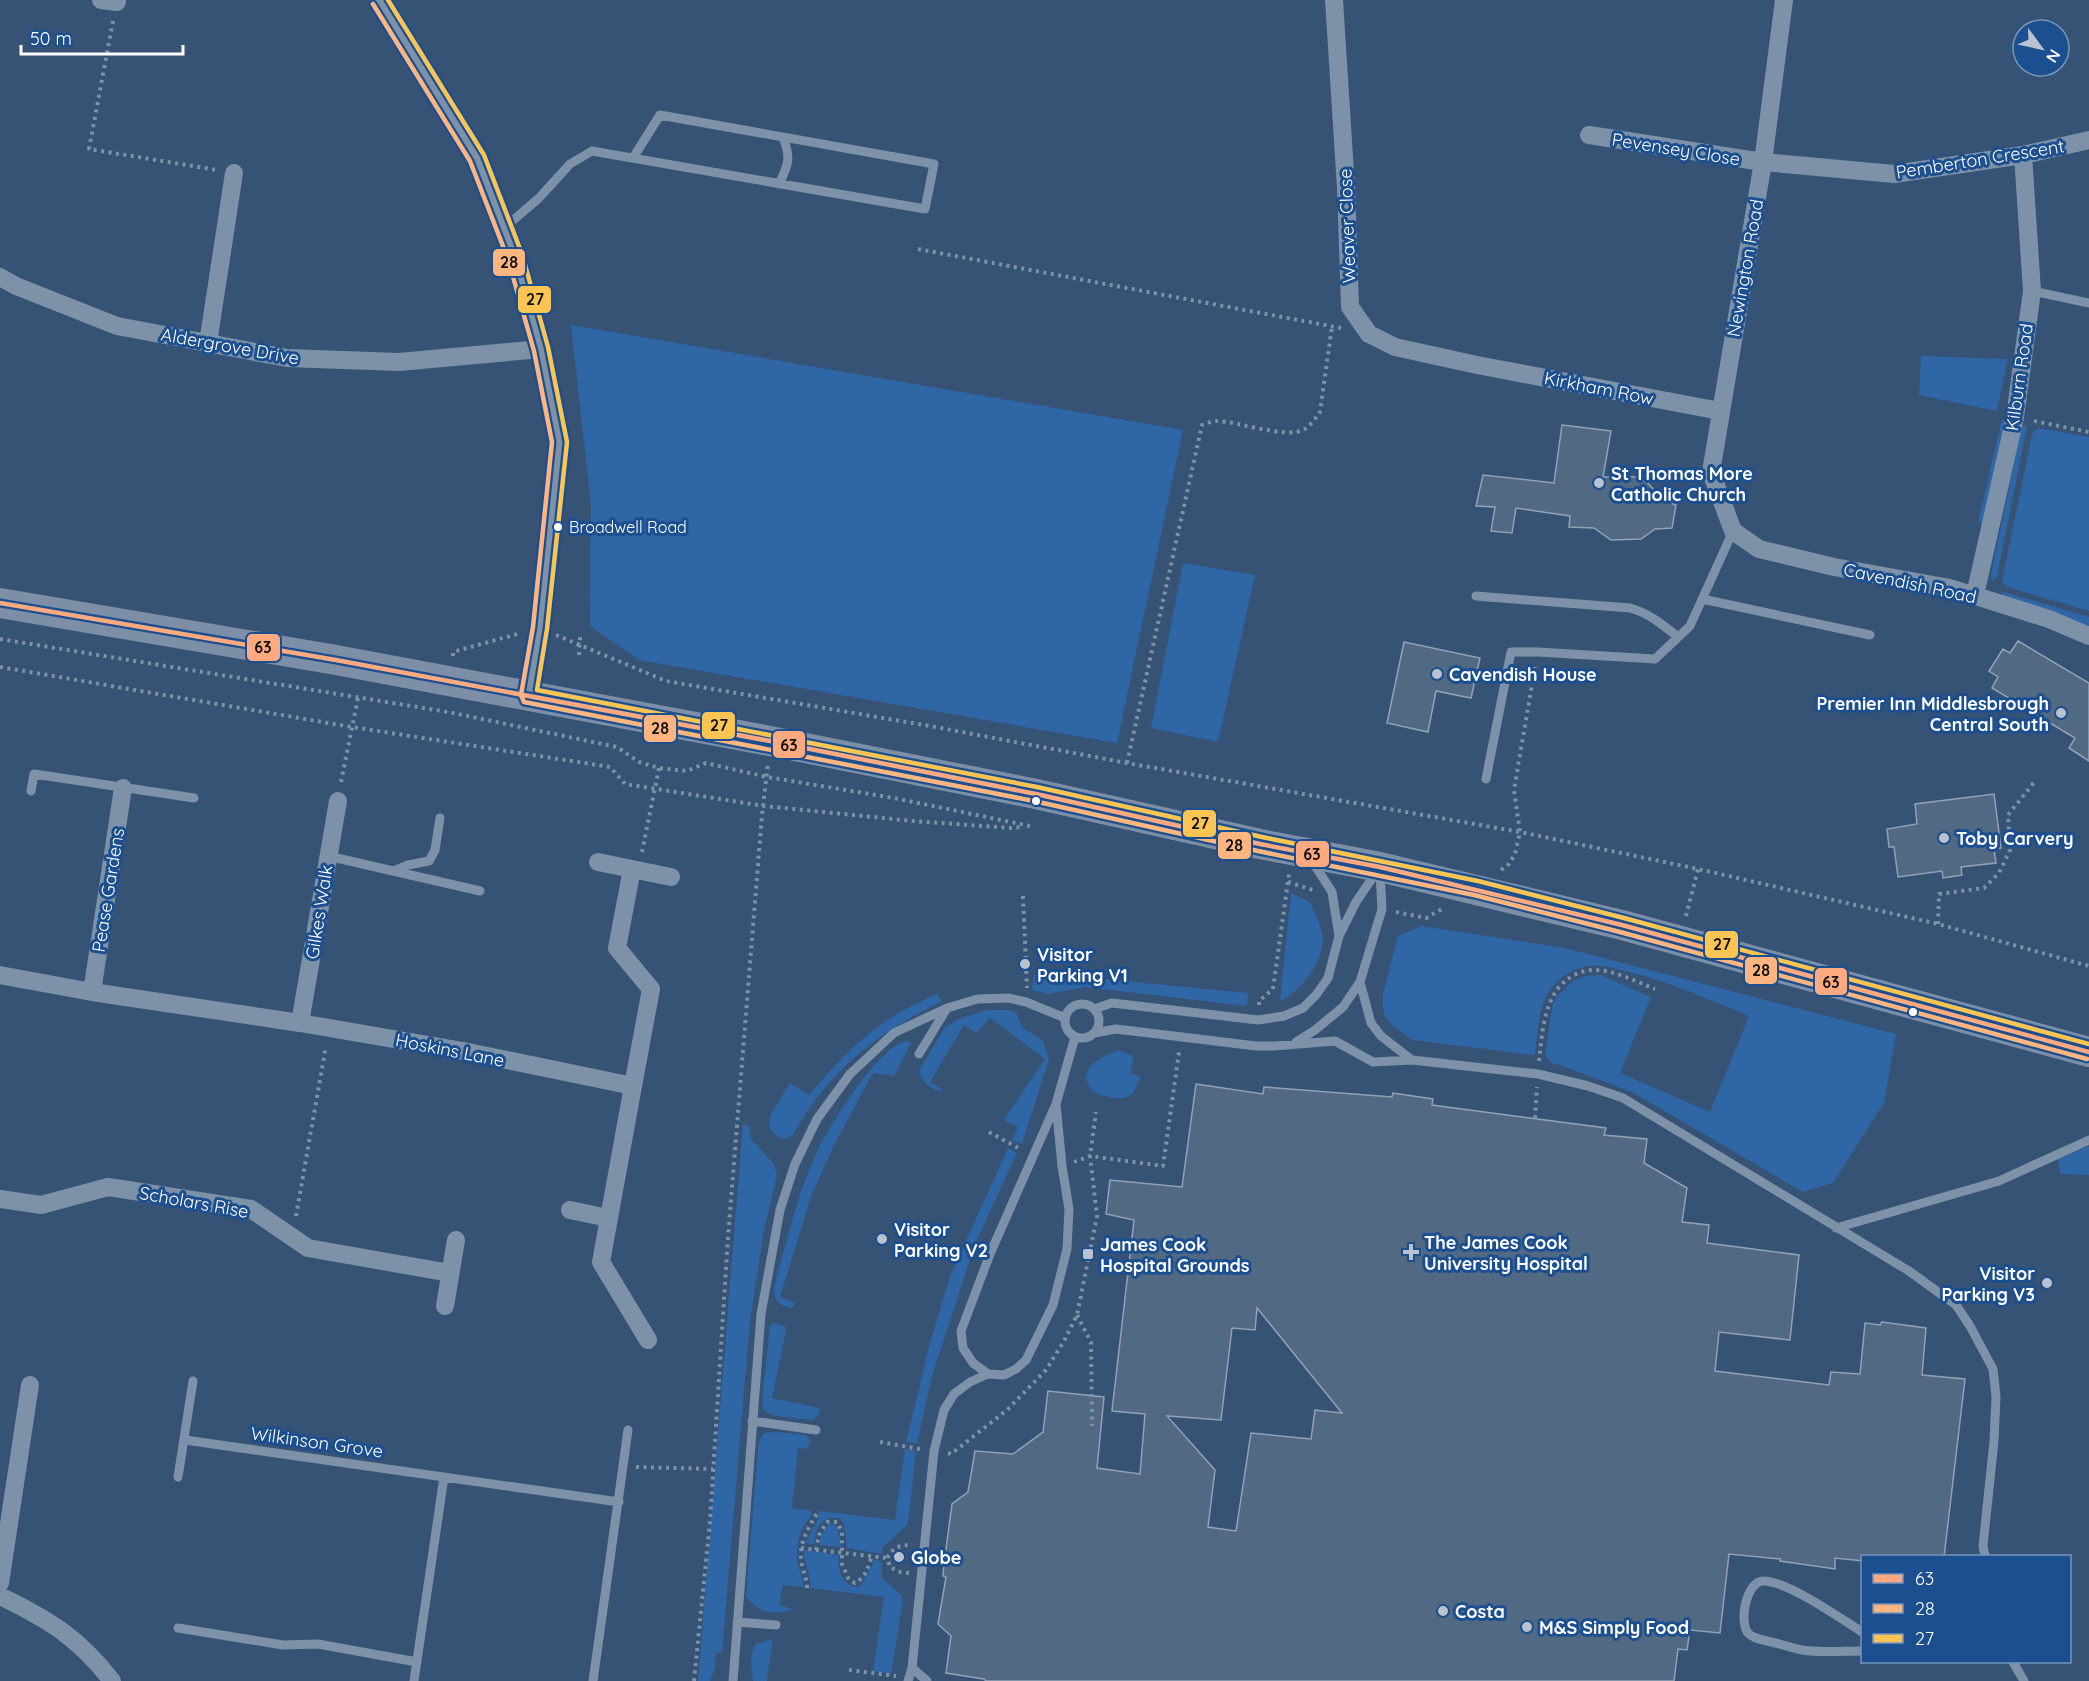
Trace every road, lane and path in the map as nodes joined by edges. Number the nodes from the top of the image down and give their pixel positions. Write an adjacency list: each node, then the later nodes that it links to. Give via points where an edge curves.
1 (379, 0): 13 (street, via 477,158)
2 (1334, 0): 18 (street, Weaver Close, via 1347,188 1350,307)
3 (1784, 0): 10 (street, Newington Road)
4 (109, 1): 11 (path, via 89,149)
5 (1589, 135): 10 (street, Pevensey Close)
6 (783, 137): 9 (lane, via 660,116); 12 (lane, via 789,153 788,166); 12 (lane, via 934,164 925,209)
7 (2089, 140): 8 (street, Pemberton Crescent)
8 (2023, 155): 10 (street, Pemberton Crescent, via 1894,174); 16 (street, Kilburn Road)
9 (633, 158): 12 (lane); 13 (lane, via 592,151 570,164)
10 (1763, 162): 23 (street, Newington Road)
11 (234, 173): 20 (street)
12 (778, 184)
13 (504, 228): 21 (street)
14 (918, 249): 19 (path)
15 (0, 277): 20 (street, Aldergrove Drive, via 117,326)
16 (2032, 291): 17 (lane); 24 (street, Kilburn Road)
17 (2089, 303)
18 (1362, 325): 19 (path, via 1348,329); 22 (street, Weaver Close, via 1369,334 1395,347)
19 (1332, 326): 46 (path, via 1320,412 1303,431 1274,431 1215,421 1202,425)
20 (208, 343): 21 (street, Aldergrove Drive, via 287,358 399,362)
21 (541, 349): 31 (street, via 560,442)
22 (1477, 365): 23 (street, Kirkham Row)
23 (1720, 411): 26 (street, Newington Road, via 1711,472)
24 (2015, 417): 25 (path); 27 (street, Kilburn Road)
25 (2089, 432)
26 (1733, 531): 27 (street, Cavendish Road, via 1759,549); 29 (lane)
27 (1974, 595): 33 (street, Cavendish Road)
28 (1476, 596): 35 (lane, via 1630,608 1660,622)
29 (1702, 599): 32 (lane); 35 (lane, via 1690,626)
30 (0, 603): 42 (main road)
31 (540, 628): 37 (path); 38 (path); 42 (street)
32 (1870, 635)
33 (2089, 636)
34 (580, 637): 37 (path)
35 (1678, 637): 39 (lane, via 1655,659)
36 (0, 639): 43 (path)
37 (580, 645): 40 (path); 46 (path, via 666,681)
38 (453, 652)
39 (1538, 652): 49 (lane, via 1511,652); 58 (path, via 1514,790)
40 (579, 655)
41 (0, 667): 44 (path)
42 (528, 696): 45 (main road)
43 (358, 698): 44 (path); 47 (path, via 617,747 639,762)
44 (352, 727): 51 (path, via 610,767 625,784); 55 (path)
45 (770, 741): 48 (path); 59 (main road)
46 (1127, 763): 58 (path)
47 (659, 768): 48 (path, via 687,771 706,763); 51 (path)
48 (767, 777): 56 (path); 56 (path, via 1030,826 913,821)
49 (1486, 779)
50 (2035, 781): 73 (path, via 2008,815 2010,850 1999,873 1984,888 1939,894)
51 (654, 787): 56 (path); 64 (path)
52 (123, 788): 53 (lane, via 34,774); 54 (lane); 80 (street, Pease Gardens)
53 (31, 791)
54 (194, 798)
55 (338, 801): 60 (street, Gilkes Walk)
56 (764, 806): 123 (path)
57 (440, 818): 65 (lane, via 435,850 429,861)
58 (1520, 832): 63 (path); 68 (path, via 1509,864)
59 (1299, 852): 62 (main road); 67 (path); 71 (lane, via 1322,876)
60 (328, 856): 65 (lane); 86 (street, Gilkes Walk)
61 (598, 862): 64 (street)
62 (1380, 867): 68 (main road); 72 (lane); 74 (lane)
63 (1698, 869): 73 (path); 75 (path)
64 (635, 870): 66 (street); 96 (street, via 617,948 651,989)
65 (394, 871): 69 (lane)
66 (671, 877)
67 (1288, 882): 71 (path); 85 (path, via 1273,989 1259,1001)
68 (1476, 888): 72 (path, via 1426,918); 75 (main road)
69 (480, 891)
70 (1023, 896): 81 (path)
71 (1333, 897): 74 (lane)
72 (1383, 909): 78 (lane)
73 (1938, 924): 76 (path)
74 (1339, 936): 85 (lane, via 1328,978 1316,995 1303,1008)
75 (1679, 940): 91 (main road)
76 (2089, 966)
77 (0, 975): 80 (street, Hoskins Lane)
78 (1360, 981): 90 (lane, via 1343,1007); 94 (lane, via 1371,1023)
79 (1654, 989): 95 (path, via 1596,970 1580,972 1566,980 1553,993 1547,1007)
80 (92, 992): 86 (street, Hoskins Lane)
81 (1026, 1002): 82 (lane, via 978,999); 84 (lane)
82 (947, 1008): 93 (lane); 115 (lane, via 894,1033 850,1074 817,1119 795,1164 780,1210 761,1314)
83 (1094, 1009): 84 (lane, via 1080,1004 1070,1009); 85 (lane, via 1112,1003); 88 (lane, via 1099,1019)
84 (1065, 1018): 89 (lane, via 1068,1031)
85 (1258, 1020)
86 (300, 1023): 87 (street, Hoskins Lane)
87 (329, 1028): 96 (street, Hoskins Lane); 106 (path)
88 (1094, 1033): 89 (lane); 90 (lane, via 1116,1029 1256,1046)
89 (1075, 1037): 97 (lane)
90 (1293, 1043): 94 (lane, via 1335,1041 1373,1062)
91 (2089, 1052)
92 (1189, 1053): 101 (path, via 1178,1052 1163,1166)
93 (919, 1054)
94 (1412, 1060): 95 (lane)
95 (1538, 1074): 99 (path); 105 (lane, via 1623,1098)
96 (633, 1086): 104 (street)
97 (1056, 1104): 112 (lane, via 961,1330 963,1348 973,1363); 112 (lane, via 1069,1209 1067,1249 1053,1305 1026,1360 1004,1375)
98 (1096, 1112): 101 (path)
99 (1535, 1118)
100 (2089, 1140): 105 (lane, via 1999,1181)
101 (1090, 1156): 110 (path, via 1097,1216)
102 (0, 1199): 106 (street, Scholars Rise, via 41,1205 108,1187 251,1209)
103 (570, 1210): 104 (street)
104 (608, 1218): 111 (street, via 601,1262)
105 (1836, 1228): 132 (lane, via 1909,1271 1956,1305 1992,1369 1996,1397)
106 (292, 1238): 108 (street, Scholars Rise, via 308,1248)
107 (456, 1240): 108 (street)
108 (450, 1273): 109 (street)
109 (445, 1306)
110 (1077, 1315): 116 (path, via 1091,1342); 121 (path, via 1046,1370 1007,1410 951,1454)
111 (648, 1340)
112 (988, 1374): 121 (lane, via 954,1394 944,1410)
113 (192, 1380): 119 (lane)
114 (30, 1385): 136 (street)
115 (752, 1421): 118 (lane); 139 (lane)
116 (1092, 1426)
117 (628, 1430): 122 (lane)
118 (816, 1430)
119 (185, 1440): 124 (lane); 125 (lane, Wilkinson Grove)
120 (880, 1442): 121 (path)
121 (934, 1451): 128 (lane)
122 (624, 1467): 123 (path); 126 (lane)
123 (713, 1470): 152 (path)
124 (178, 1477)
125 (444, 1477): 126 (lane, Wilkinson Grove); 144 (lane)
126 (619, 1502): 151 (lane)
127 (818, 1511): 129 (path)
128 (924, 1546): 134 (path, via 903,1545 892,1549); 135 (lane)
129 (801, 1548): 130 (path); 137 (path)
130 (816, 1550): 131 (path); 131 (path, via 827,1522 837,1522)
131 (843, 1552): 133 (path); 133 (path, via 843,1569 855,1583 867,1572)
132 (1985, 1555)
133 (872, 1556): 134 (path)
134 (887, 1558): 135 (path, via 890,1567 900,1572)
135 (922, 1574): 146 (lane)
136 (0, 1583)
137 (807, 1588)
138 (0, 1596): 149 (street, via 61,1629 94,1658)
139 (737, 1622): 140 (lane); 153 (lane)
140 (776, 1625)
141 (178, 1628): 144 (lane, via 283,1645 318,1644)
142 (1861, 1631): 143 (lane, via 1770,1581 1754,1584 1749,1592 1743,1623 1756,1638 1804,1650)
143 (1861, 1651)
144 (417, 1662): 150 (lane)
145 (2014, 1663): 155 (lane)
146 (912, 1668): 148 (lane); 154 (lane)
147 (849, 1670): 148 (path)
148 (908, 1680)
149 (112, 1681)
150 (414, 1681)
151 (593, 1681)
152 (694, 1681)
153 (733, 1681)
154 (927, 1681)
155 (2024, 1681)

